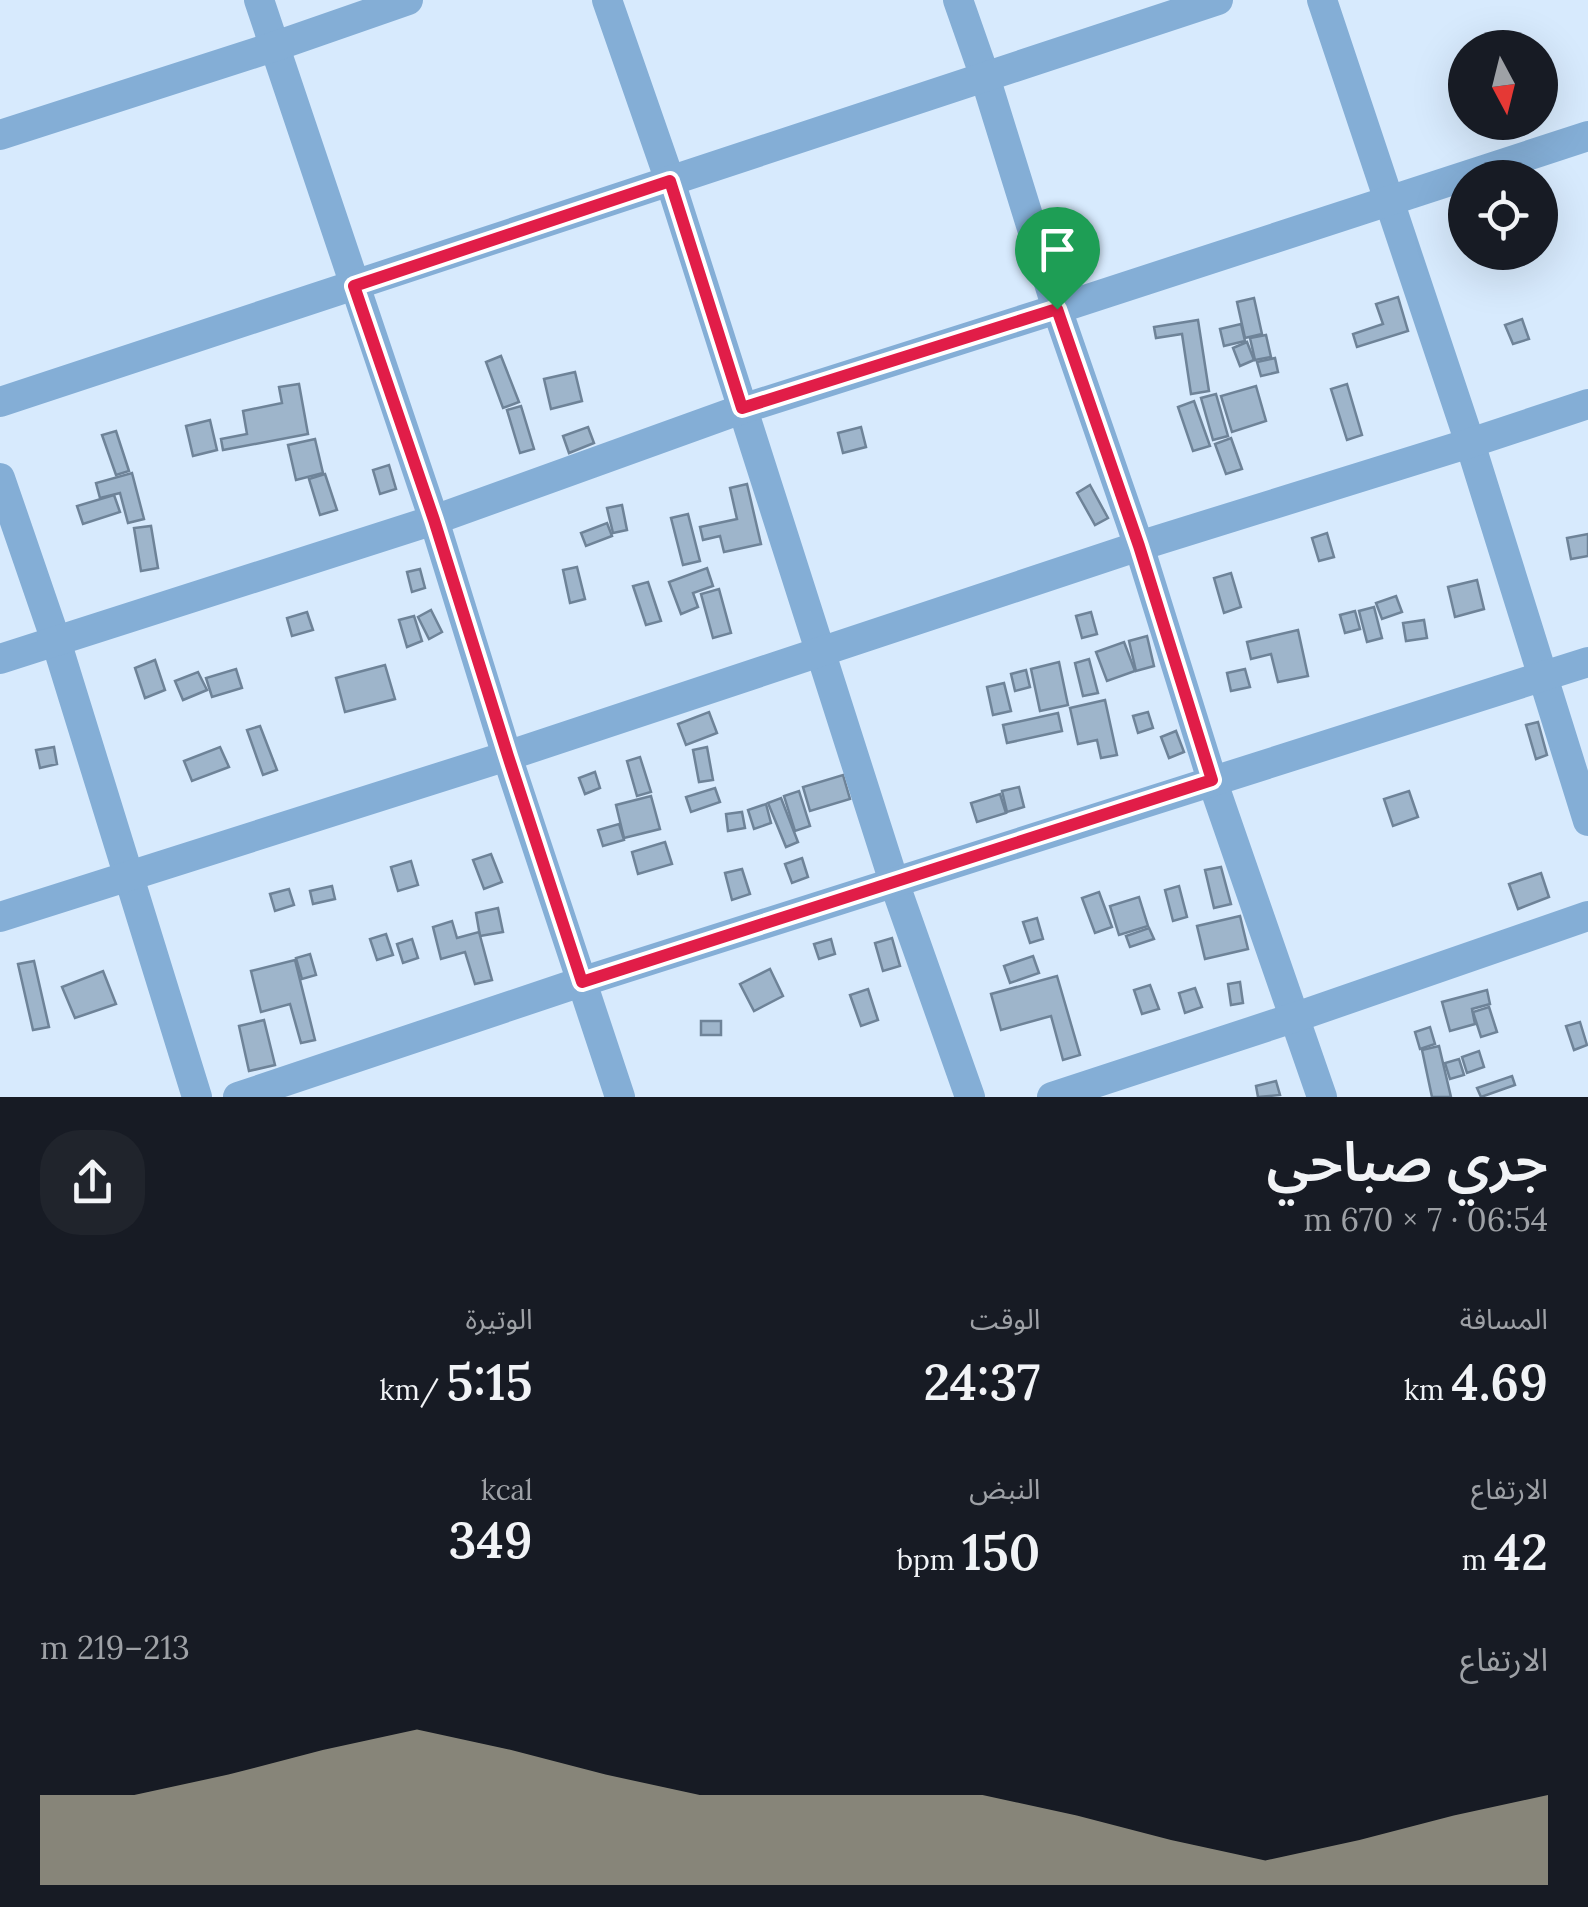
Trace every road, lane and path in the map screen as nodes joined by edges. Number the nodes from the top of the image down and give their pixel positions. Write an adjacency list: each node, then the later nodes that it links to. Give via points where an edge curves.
1 (259, 0): 7 (street)
2 (408, 0): 7 (street)
3 (607, 0): 11 (street)
4 (958, 0): 8 (street)
5 (1218, 0): 8 (street)
6 (1322, 0): 12 (street)
7 (273, 47): 9 (street); 13 (street)
8 (985, 77): 11 (street); 14 (street)
9 (0, 135)
10 (1588, 136): 12 (street)
11 (670, 181): 13 (street); 17 (street)
12 (1390, 199): 14 (street); 18 (street)
13 (354, 286): 15 (street); 20 (street)
14 (1057, 309): 17 (street); 21 (street)
15 (0, 402)
16 (1588, 404): 18 (street)
17 (742, 408): 20 (street); 23 (street)
18 (1470, 444): 21 (street); 26 (street)
19 (0, 478): 22 (street)
20 (434, 520): 22 (street); 27 (street)
21 (1139, 546): 23 (street); 28 (street)
22 (56, 641): 24 (street); 30 (street)
23 (821, 650): 27 (street); 31 (street)
24 (0, 660)
25 (1588, 662): 26 (street)
26 (1544, 676): 28 (street); 29 (street)
27 (508, 756): 30 (street); 34 (street)
28 (1212, 780): 31 (street); 35 (street)
29 (1588, 822)
30 (128, 876): 33 (street); 36 (street)
31 (894, 882): 34 (street); 39 (street)
32 (1588, 916): 35 (street)
33 (0, 917)
34 (582, 982): 37 (street); 38 (street)
35 (1296, 1016): 40 (street); 41 (street)
36 (197, 1097)
37 (238, 1097)
38 (620, 1097)
39 (970, 1097)
40 (1052, 1097)
41 (1322, 1097)

